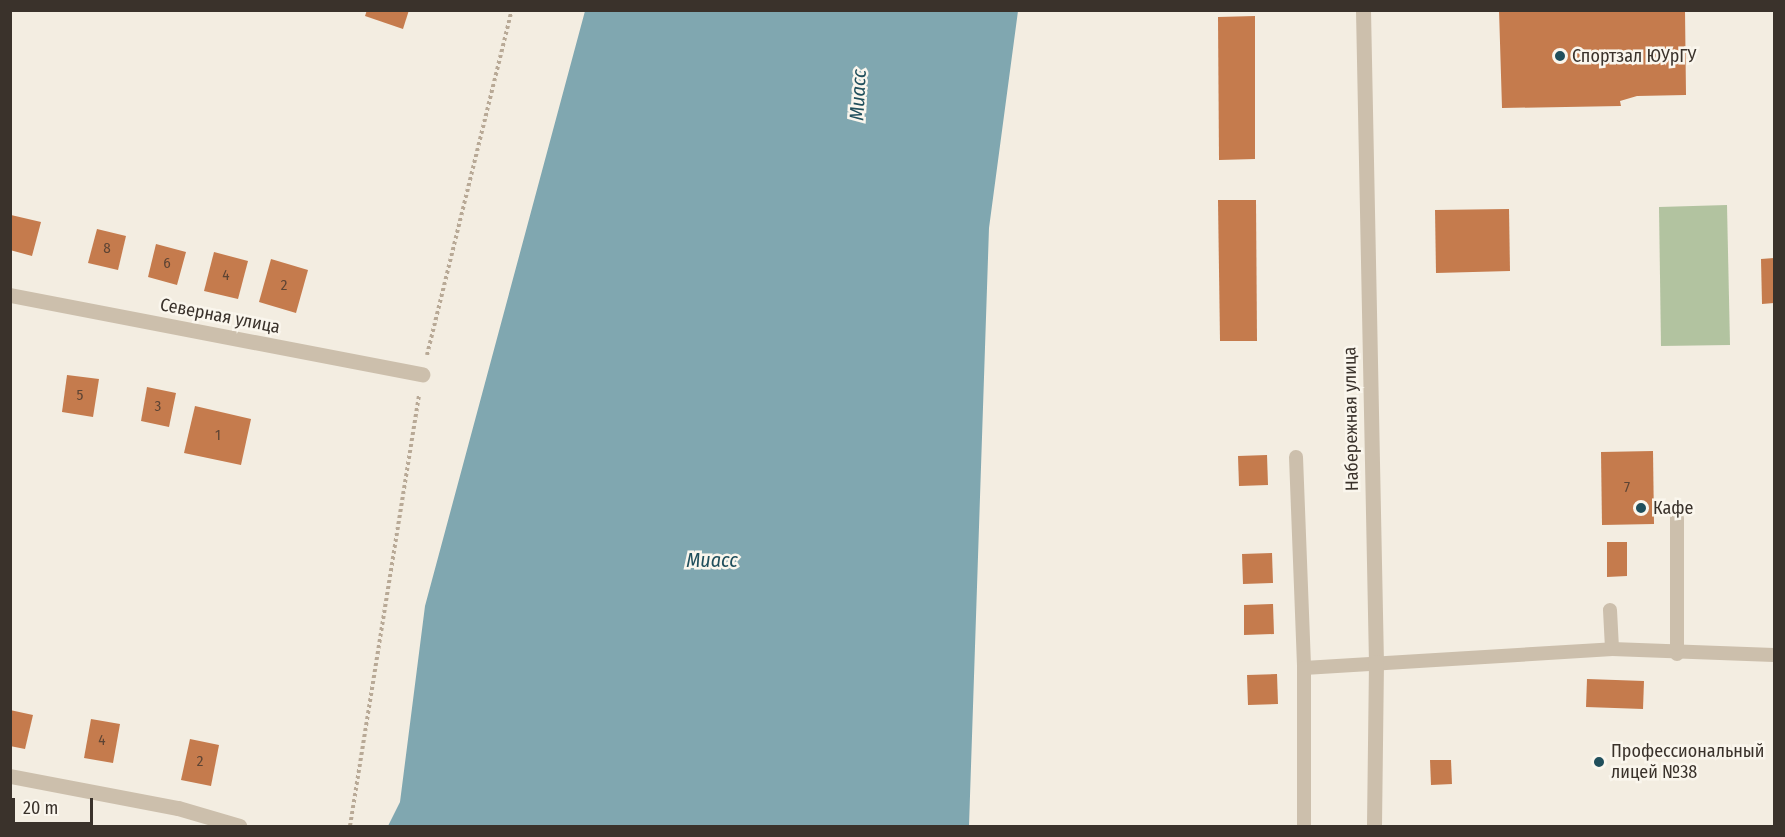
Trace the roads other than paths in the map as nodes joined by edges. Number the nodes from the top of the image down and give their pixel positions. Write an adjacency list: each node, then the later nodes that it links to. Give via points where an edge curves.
1 (1363, 10): 10 (street, Набережная улица)
2 (10, 295): 3 (street, Северная улица)
3 (422, 374)
4 (1296, 458): 11 (lane)
5 (1677, 518): 8 (lane)
6 (1610, 610): 7 (lane)
7 (1612, 649): 8 (lane); 10 (lane)
8 (1677, 654): 9 (lane)
9 (1774, 655)
10 (1376, 662): 11 (lane); 15 (street, Набережная улица)
11 (1304, 668): 14 (lane)
12 (10, 776): 13 (street, via 178,808)
13 (239, 826)
14 (1304, 826)
15 (1374, 826)

